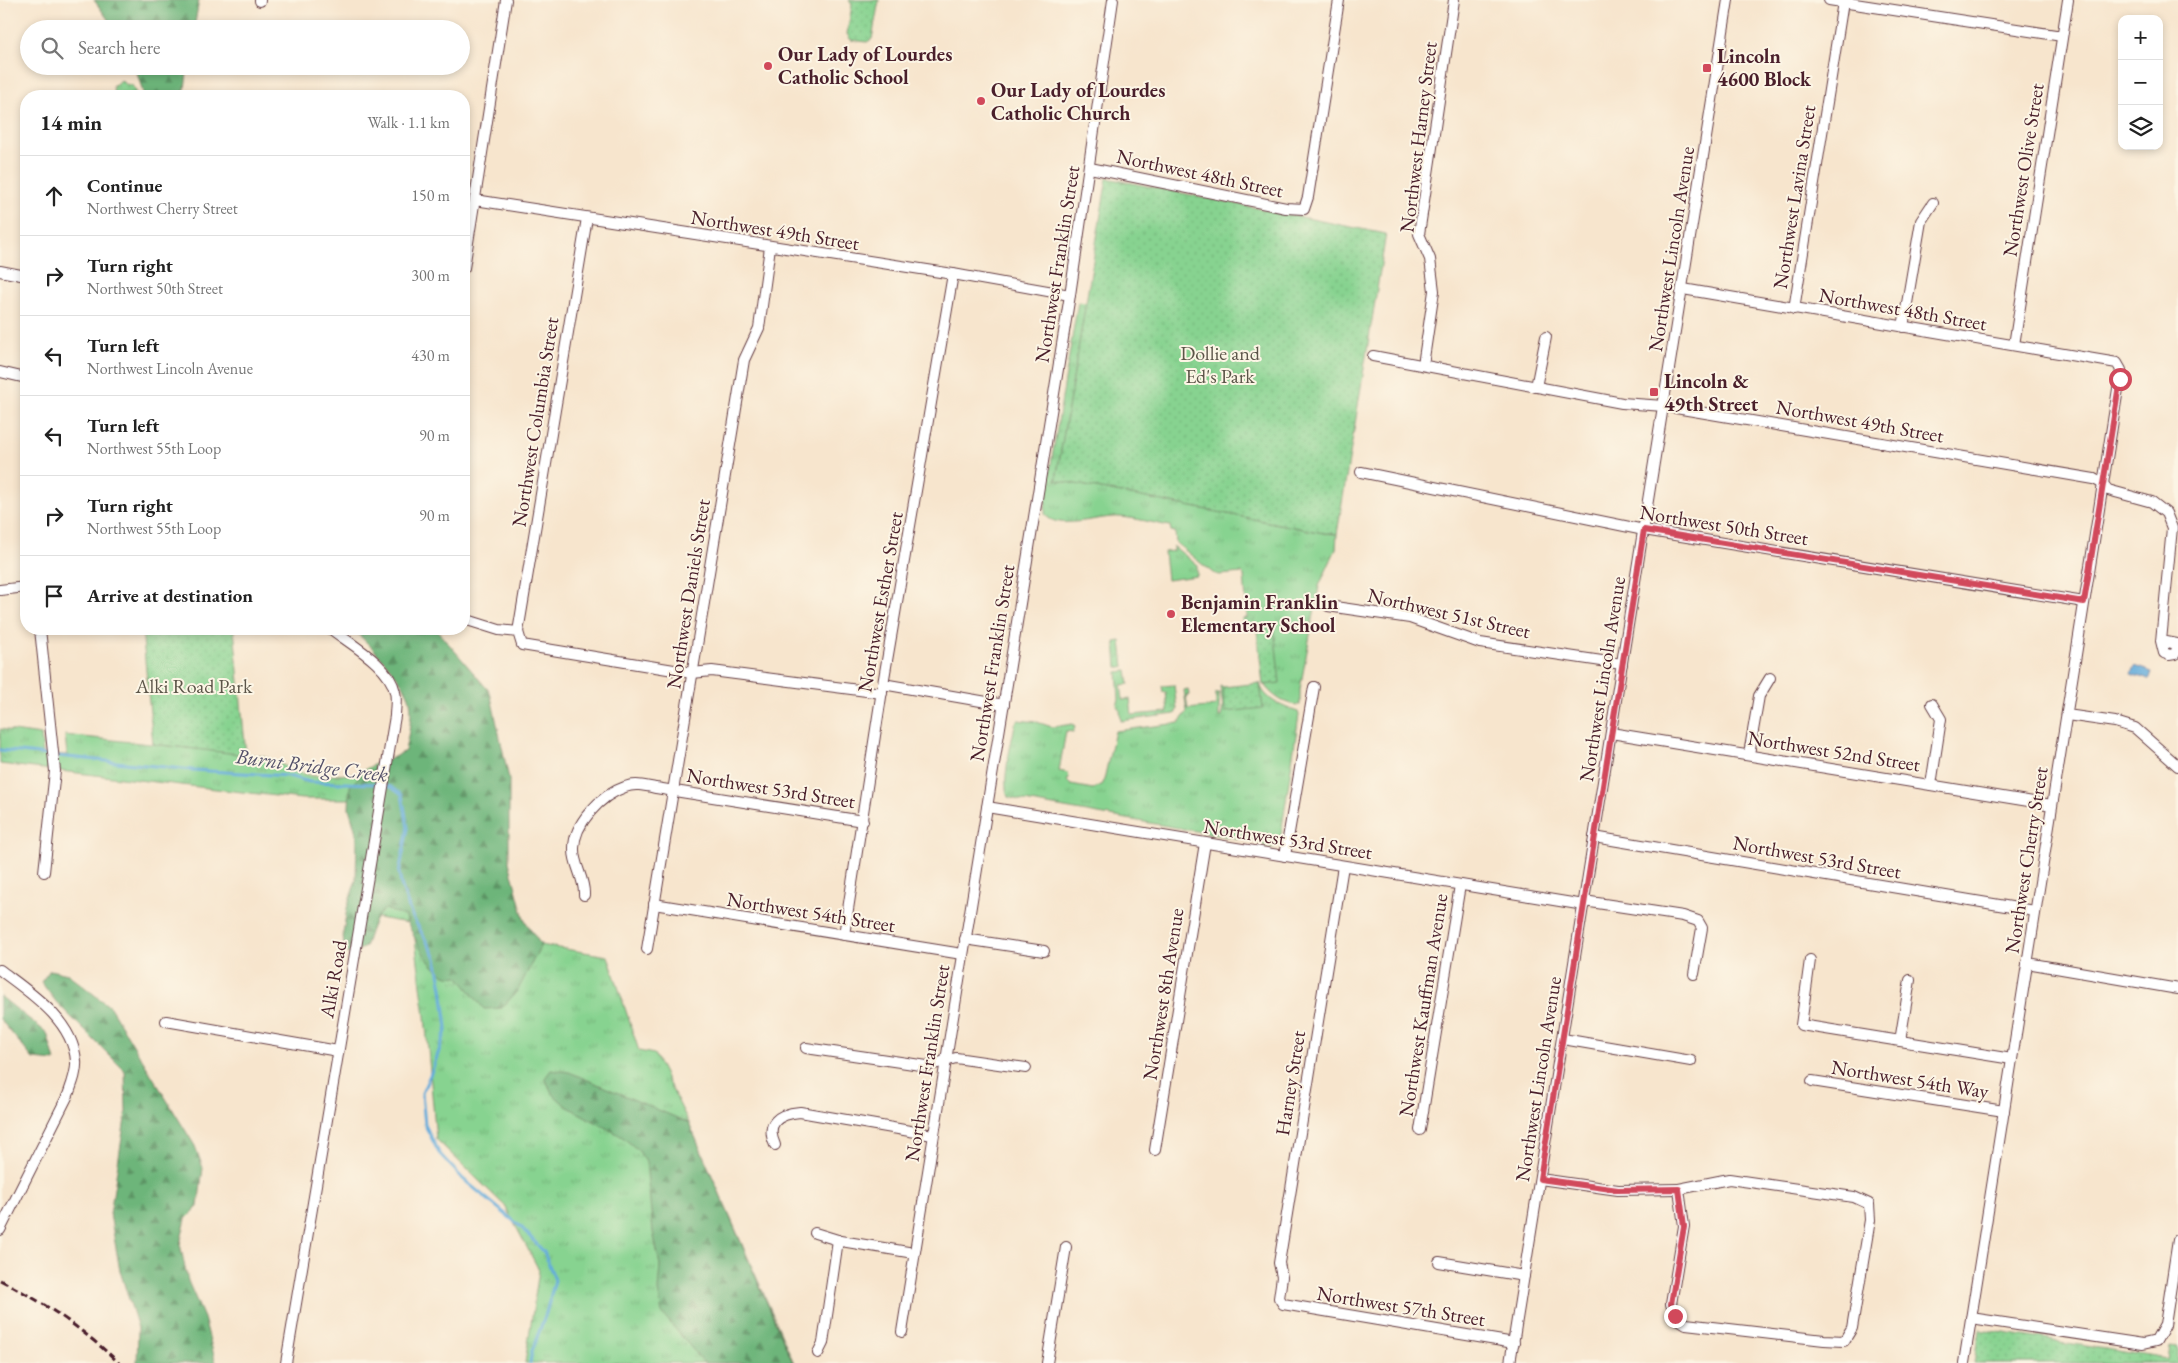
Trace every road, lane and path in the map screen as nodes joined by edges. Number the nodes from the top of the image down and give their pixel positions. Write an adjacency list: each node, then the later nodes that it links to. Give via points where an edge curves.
1 (506, 0): 12 (street)
2 (1113, 0): 11 (street, Northwest Franklin Street)
3 (1339, 0): 11 (street, Northwest 48th Street, via 1304,209)
4 (1454, 0): 28 (street, Northwest Harney Street, via 1419,234 1430,259 1434,290)
5 (1728, 0): 20 (street, Northwest Lincoln Avenue)
6 (1829, 0): 8 (street)
7 (2068, 0): 10 (street, Northwest Olive Street)
8 (1843, 2): 9 (street); 22 (street, Northwest Lavina Street)
9 (1898, 5): 10 (street)
10 (2062, 36): 25 (street, Northwest Olive Street)
11 (1090, 168): 21 (street, Northwest Franklin Street)
12 (475, 200): 14 (street, Northwest 49th Street); 15 (street)
13 (1933, 203): 23 (street, via 1921,221)
14 (587, 218): 16 (street, Northwest 49th Street); 41 (street, Northwest Columbia Street)
15 (470, 231)
16 (770, 247): 18 (street, Northwest 49th Street); 46 (street, Northwest Daniels Street, via 759,328 744,360)
17 (0, 271): 19 (street)
18 (953, 274): 21 (street, Northwest 49th Street); 49 (street, Northwest Esther Street)
19 (20, 275)
20 (1683, 289): 22 (street, Northwest 48th Street); 32 (street, Northwest Lincoln Avenue)
21 (1070, 295): 51 (street, Northwest Franklin Street)
22 (1794, 309): 23 (street, Northwest 48th Street)
23 (1903, 327): 25 (street, Northwest 48th Street)
24 (1546, 337): 31 (street)
25 (2014, 346): 27 (street, Northwest 48th Street)
26 (1373, 356): 28 (street, Northwest 49th Street)
27 (2117, 363): 34 (street, Northwest Cherry Street, via 2120,379)
28 (1423, 365): 31 (street, Northwest 49th Street)
29 (0, 372): 30 (street)
30 (20, 377)
31 (1536, 387): 32 (street, Northwest 49th Street, via 1622,403)
32 (1664, 406): 34 (street, Northwest 49th Street, via 2094,479); 35 (street, Northwest Lincoln Avenue)
33 (1361, 472): 35 (street, Northwest 50th Street)
34 (2103, 484): 38 (street, Northwest Cherry Street); 44 (street, Northwest 49th Street, via 2108,490 2152,502 2166,512 2172,528)
35 (1644, 530): 38 (street, Northwest 50th Street); 45 (street, Northwest Lincoln Avenue)
36 (20, 588): 37 (street)
37 (0, 590)
38 (2084, 602): 52 (street, Northwest Cherry Street)
39 (1328, 606): 45 (street, Northwest 51st Street, via 1410,618 1480,643)
40 (470, 621): 41 (street)
41 (518, 632): 46 (street, via 522,645)
42 (41, 635): 65 (street, via 55,771)
43 (340, 635): 86 (street, Alki Road, via 385,671 396,694 395,716)
44 (2161, 641)
45 (1622, 664): 53 (street, Northwest Lincoln Avenue)
46 (692, 673): 49 (street, via 712,671); 57 (street, Northwest Daniels Street)
47 (1770, 678): 54 (street, via 1759,696)
48 (1314, 687): 63 (street)
49 (883, 689): 51 (street); 60 (street, Northwest Esther Street)
50 (1932, 704): 56 (street, via 1941,719)
51 (1004, 705): 59 (street, Northwest Franklin Street)
52 (2067, 714): 55 (street, via 2136,728); 58 (street, Northwest Cherry Street)
53 (1611, 733): 54 (street, Northwest 52nd Street); 61 (street, Northwest Lincoln Avenue)
54 (1749, 754): 56 (street, Northwest 52nd Street)
55 (2178, 766)
56 (1930, 785): 58 (street, Northwest 52nd Street)
57 (673, 790): 60 (street, Northwest 53rd Street); 67 (street, Northwest 53rd Street, via 626,786 607,797 585,817 577,831 574,847); 69 (street, Northwest Daniels Street)
58 (2052, 805): 70 (street, Northwest Cherry Street)
59 (987, 807): 62 (street, Northwest 53rd Street); 72 (street, Northwest Franklin Street)
60 (863, 821): 71 (street, Northwest Esther Street)
61 (1594, 837): 68 (street, Northwest Lincoln Avenue); 70 (street, Northwest 53rd Street)
62 (1205, 843): 63 (street, Northwest 53rd Street); 96 (street, Northwest 8th Avenue)
63 (1284, 856): 64 (street, Northwest 53rd Street)
64 (1343, 866): 66 (street, Northwest 53rd Street); 107 (street, Harney Street, via 1279,1263 1282,1277 1279,1298)
65 (44, 872)
66 (1460, 885): 68 (street, Northwest 53rd Street); 93 (street, Northwest Kauffman Avenue)
67 (584, 895)
68 (1584, 903): 79 (street, Northwest 53rd Street, via 1683,916 1698,921 1702,928); 83 (street, Northwest Lincoln Avenue)
69 (654, 904): 71 (street, Northwest 54th Street); 73 (street, Northwest Daniels Street)
70 (2035, 911): 77 (street, Northwest Cherry Street)
71 (844, 936): 75 (street, Northwest 54th Street)
72 (965, 939): 74 (street); 75 (street, Northwest Franklin Street)
73 (647, 949)
74 (1044, 951)
75 (962, 954): 88 (street, Northwest Franklin Street)
76 (1810, 960): 84 (street, via 1801,1025)
77 (2027, 963): 81 (street); 87 (street, Northwest Cherry Street)
78 (0, 970): 99 (street, via 37,998 52,1014 67,1032 76,1061 68,1095)
79 (1694, 974)
80 (1910, 980): 84 (street)
81 (2178, 989)
82 (166, 1021): 86 (street)
83 (1563, 1039): 89 (street); 97 (street, Northwest Lincoln Avenue)
84 (1900, 1041): 87 (street)
85 (806, 1048): 88 (street, via 927,1066)
86 (338, 1051): 112 (street, Alki Road)
87 (2012, 1059): 92 (street, Northwest Cherry Street)
88 (945, 1060): 90 (street, via 956,1058); 94 (street, Northwest Franklin Street)
89 (1691, 1061)
90 (1026, 1068)
91 (1812, 1081): 92 (street, Northwest 54th Way)
92 (2004, 1111): 108 (street, Northwest Cherry Street)
93 (1420, 1130)
94 (933, 1135): 95 (street, via 793,1113 784,1114 772,1126 770,1134); 104 (street, Northwest Franklin Street)
95 (775, 1145)
96 (1155, 1150)
97 (1540, 1179): 98 (street, via 1618,1190); 106 (street, Northwest Lincoln Avenue)
98 (1679, 1189): 98 (street, via 1729,1179 1854,1197 1869,1204 1870,1220 1852,1328 1844,1340 1686,1324 1675,1316 1671,1304 1684,1226)
99 (0, 1230)
100 (815, 1233): 101 (street)
101 (838, 1240): 104 (street); 111 (street, via 823,1343)
102 (2178, 1240): 108 (street, via 2165,1325 2156,1341 2143,1344)
103 (1066, 1248): 113 (street)
104 (914, 1253): 109 (street, Northwest Franklin Street)
105 (1439, 1262): 106 (street)
106 (1524, 1276): 110 (street, Northwest Lincoln Avenue)
107 (1283, 1304): 110 (street, Northwest 57th Street)
108 (1971, 1318): 115 (street, Northwest Cherry Street)
109 (902, 1332)
110 (1514, 1343): 114 (street, Northwest Lincoln Avenue)
111 (818, 1353)
112 (286, 1363)
113 (1047, 1363)
114 (1510, 1363)
115 (1964, 1363)

